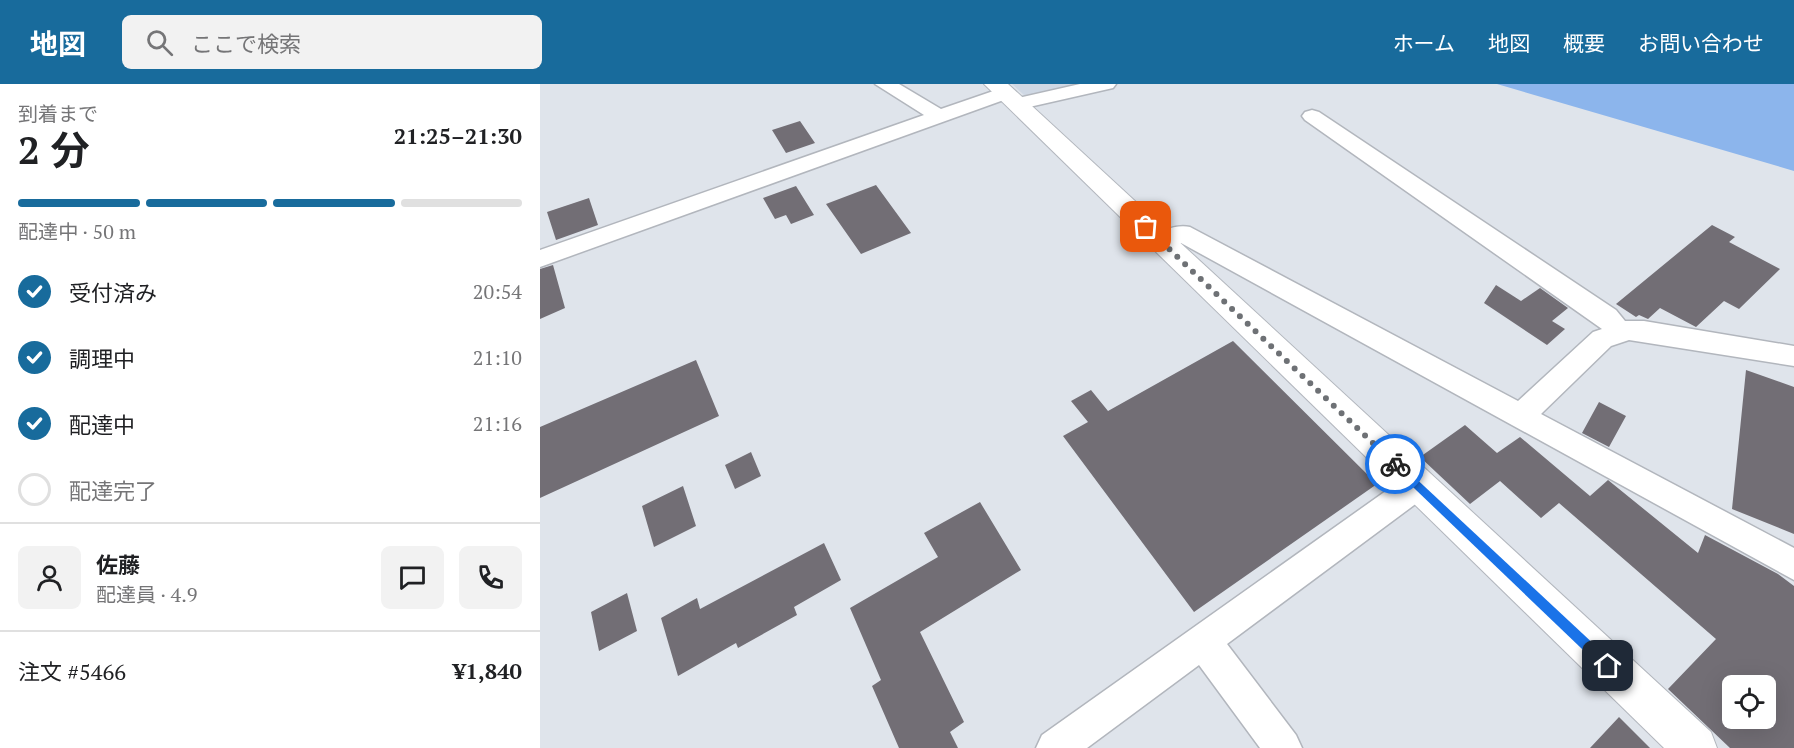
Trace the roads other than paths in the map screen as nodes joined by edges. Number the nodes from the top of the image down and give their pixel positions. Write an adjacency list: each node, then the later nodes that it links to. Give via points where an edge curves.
1 (885, 84): 5 (street, via 930,109)
2 (1106, 84): 3 (street)
3 (1005, 94): 5 (street); 6 (main road)
4 (1312, 116): 8 (street, via 1607,317)
5 (937, 117): 7 (street)
6 (1162, 242): 10 (street, via 1182,233); 11 (main road)
7 (540, 259)
8 (1619, 332): 9 (street, via 1644,331); 10 (street, via 1602,339)
9 (1794, 357)
10 (1522, 418): 12 (street)
11 (1418, 485): 13 (street); 16 (main road)
12 (1794, 565)
13 (1203, 641): 14 (street); 15 (street)
14 (1055, 748)
15 (1283, 748)
16 (1695, 748)

